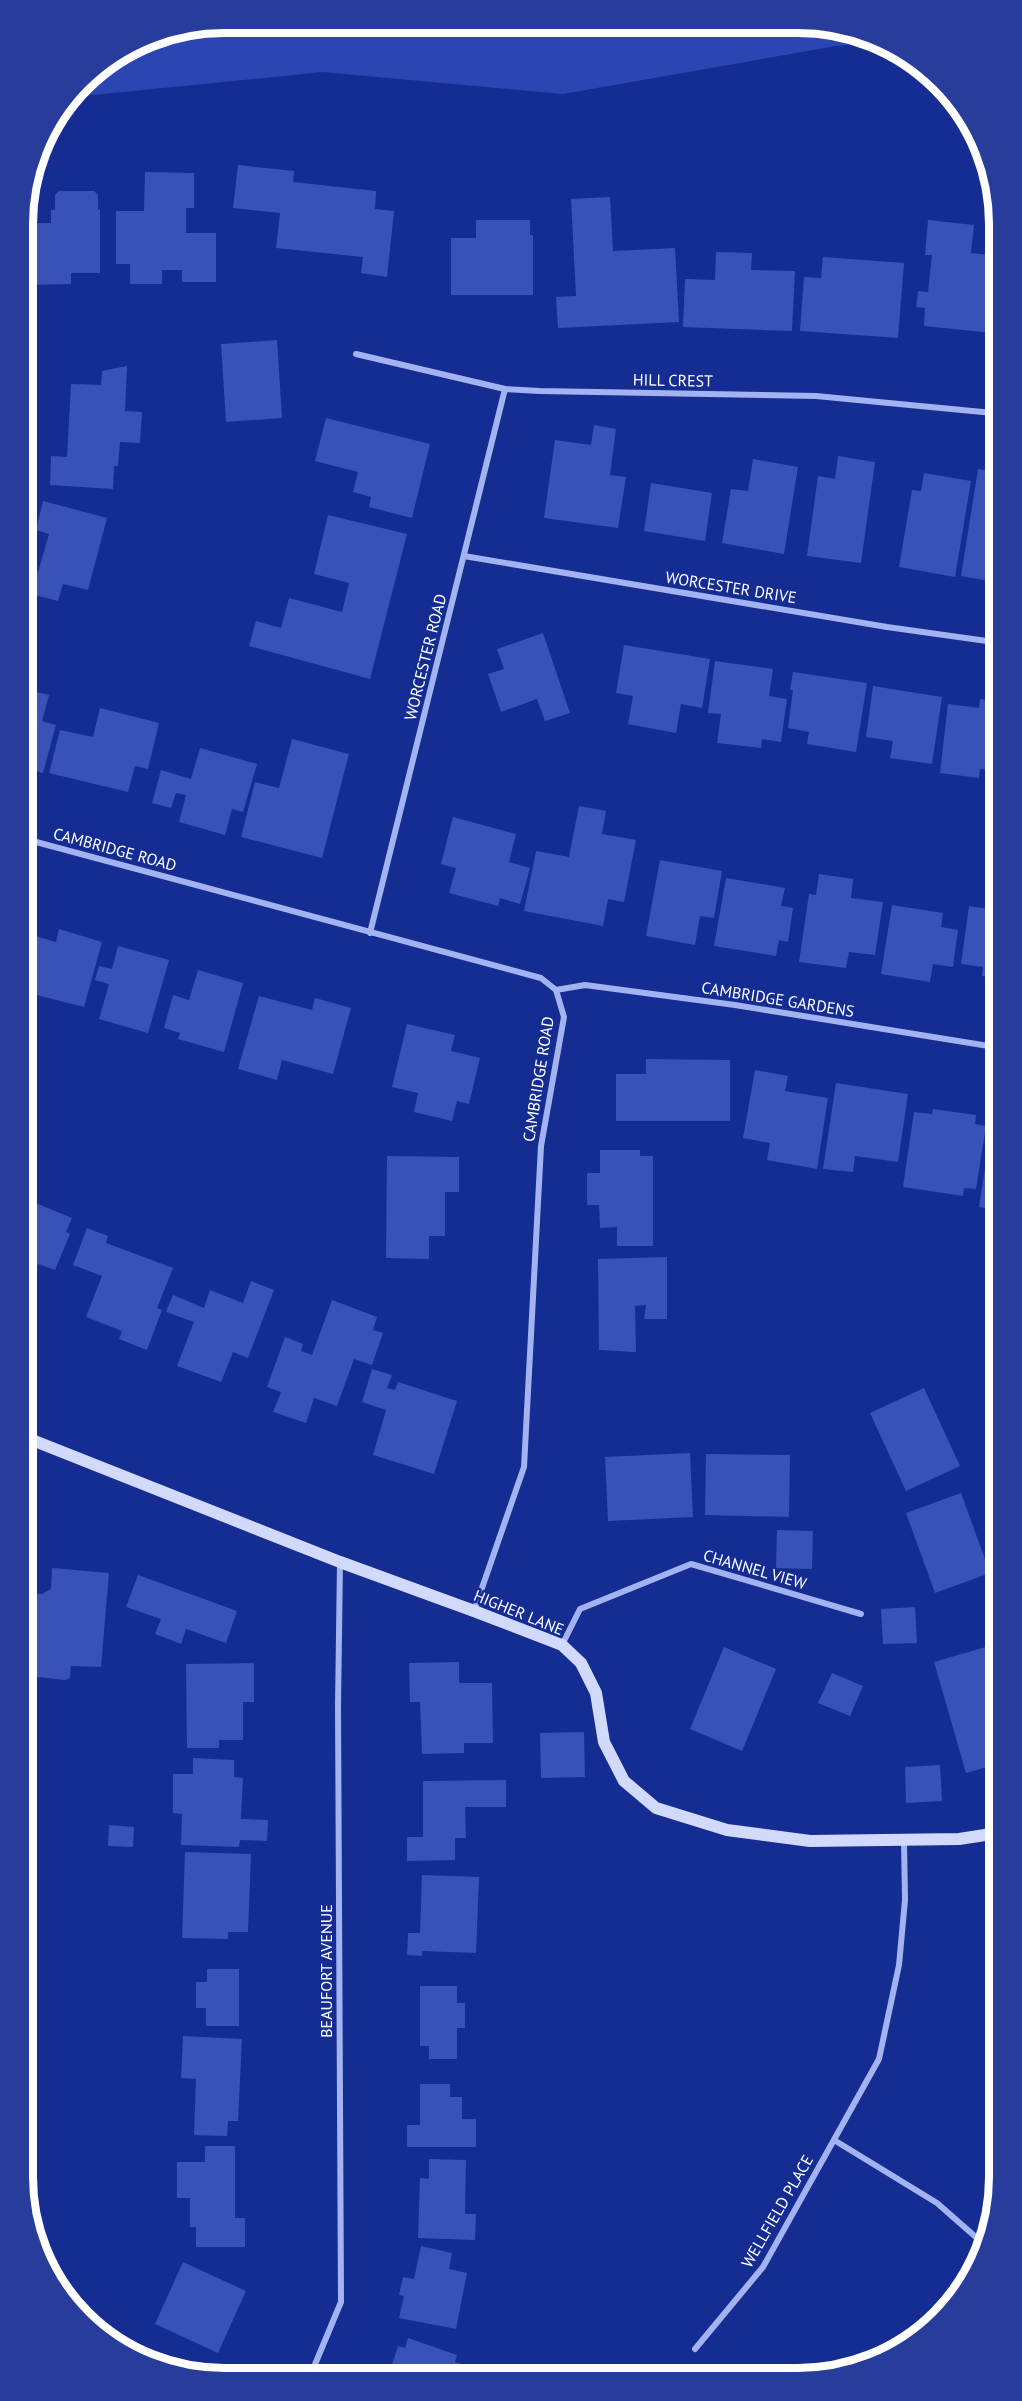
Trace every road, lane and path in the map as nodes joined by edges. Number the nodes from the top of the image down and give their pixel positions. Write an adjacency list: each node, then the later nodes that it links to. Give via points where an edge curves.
1 (356, 354): 2 (street, HILL CREST)
2 (505, 389): 3 (street, HILL CREST, via 816,396); 4 (street, WORCESTER ROAD)
3 (989, 412)
4 (464, 556): 5 (street, WORCESTER DRIVE); 7 (street, WORCESTER ROAD)
5 (989, 641)
6 (33, 841): 7 (street, CAMBRIDGE ROAD)
7 (370, 933): 8 (street, CAMBRIDGE ROAD, via 540,978)
8 (556, 990): 9 (street, CAMBRIDGE GARDENS, via 609,988); 12 (street, CAMBRIDGE ROAD, via 564,1017 540,1146 524,1467)
9 (989, 1046)
10 (33, 1440): 11 (street, HIGHER LANE)
11 (340, 1562): 12 (street, HIGHER LANE); 20 (street, BEAUFORT AVENUE, via 341,2302)
12 (474, 1611): 14 (street, HIGHER LANE)
13 (861, 1614): 14 (street, CHANNEL VIEW, via 691,1564 580,1609)
14 (562, 1646): 16 (street, HIGHER LANE, via 581,1664 596,1693 604,1742 624,1781 656,1808 727,1830 810,1841)
15 (989, 1834): 16 (street, HIGHER LANE)
16 (904, 1841): 17 (street, WELLFIELD PLACE, via 905,1900 899,1965 879,2059)
17 (834, 2140): 18 (street, via 936,2203); 19 (street, WELLFIELD PLACE, via 763,2267)
18 (978, 2239)
19 (695, 2349)
20 (314, 2368)

